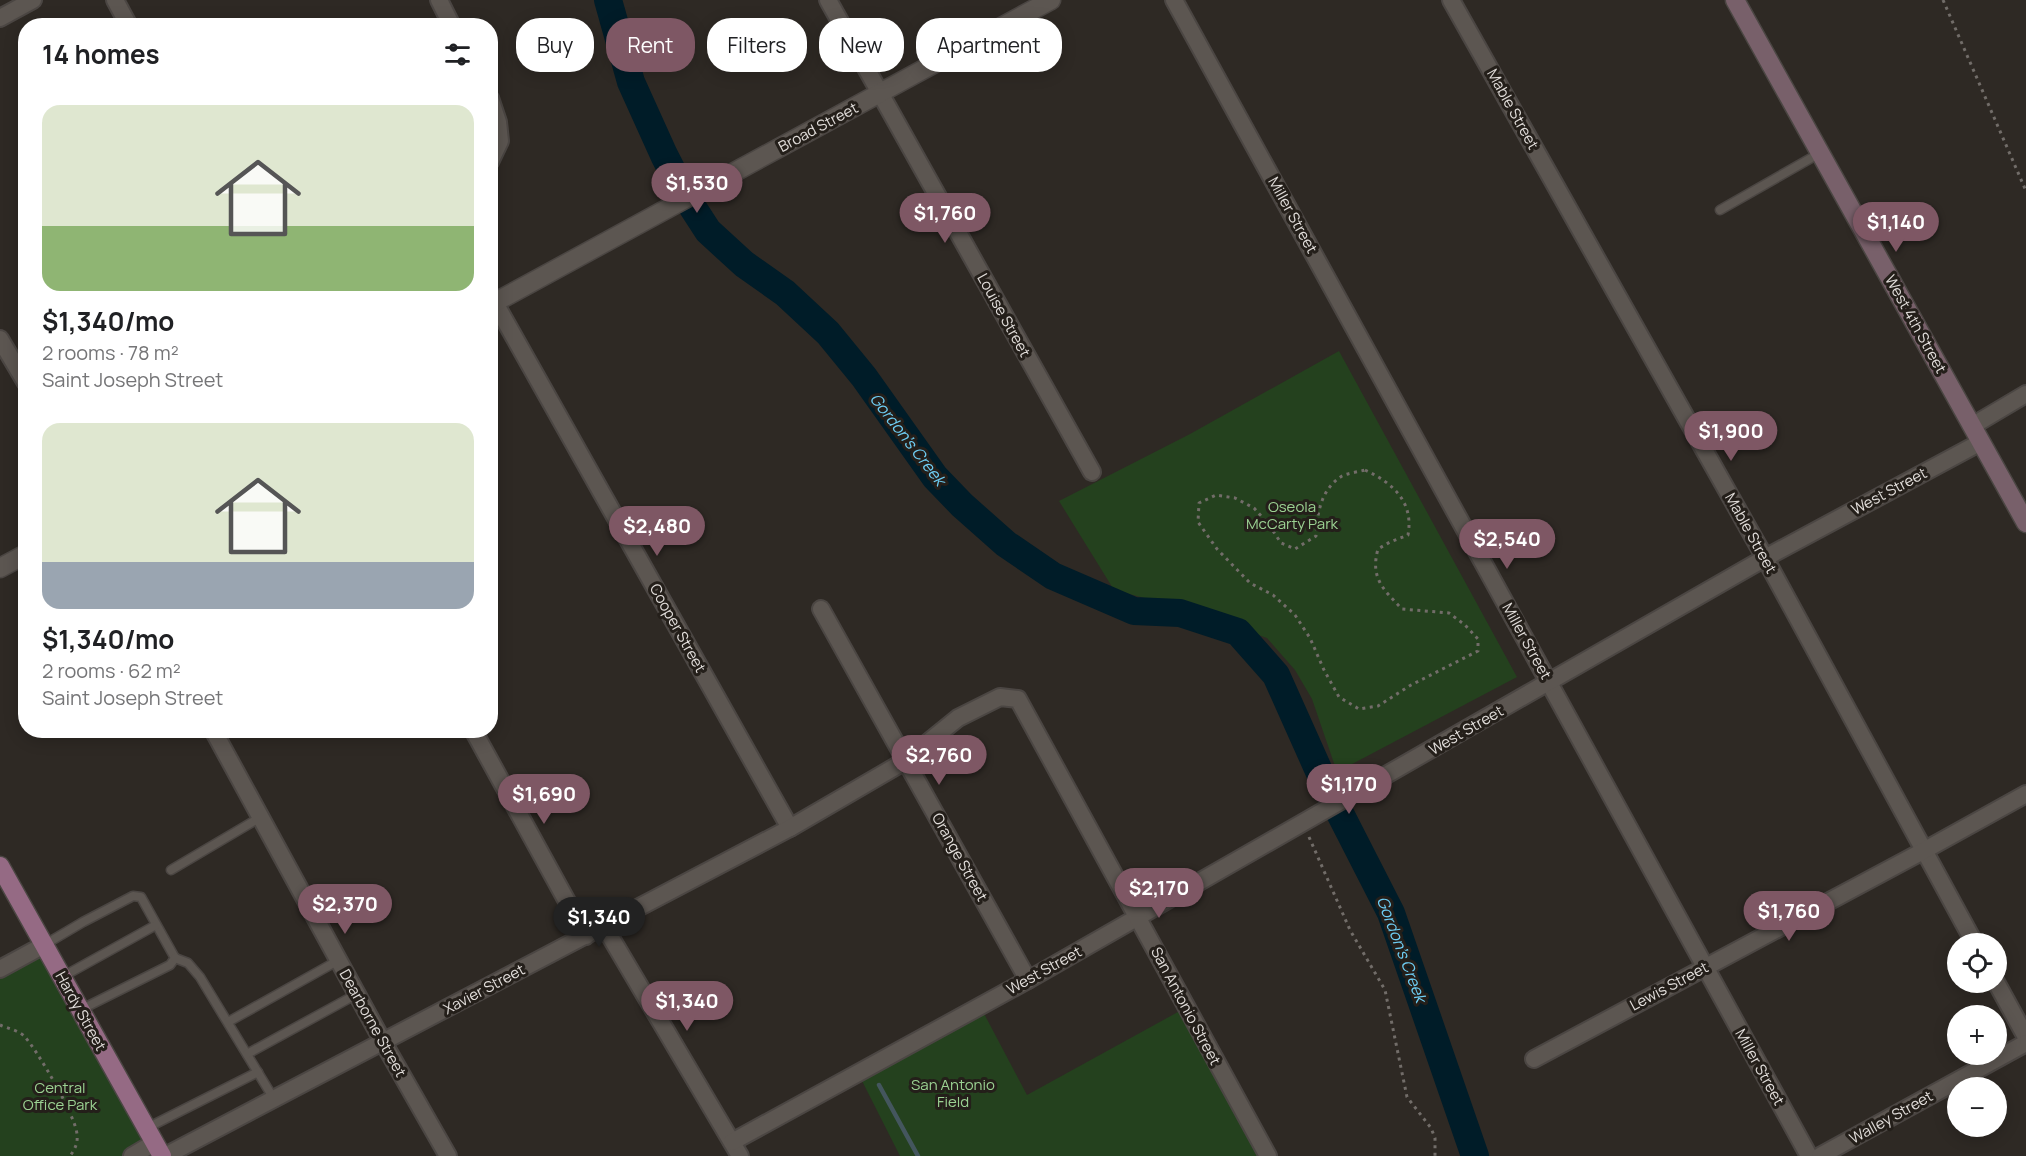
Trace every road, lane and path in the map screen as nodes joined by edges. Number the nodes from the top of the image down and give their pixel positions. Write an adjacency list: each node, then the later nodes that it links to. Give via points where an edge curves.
1 (33, 0): 10 (street)
2 (115, 0): 11 (street)
3 (439, 0): 12 (street)
4 (828, 0): 13 (street, Louise Street)
5 (1051, 0): 13 (street, Broad Street)
6 (1174, 0): 33 (street, Miller Street)
7 (1451, 0): 29 (street, Mable Street)
8 (1735, 0): 16 (main road, West 4th Street)
9 (1943, 0): 17 (path)
10 (0, 18)
11 (125, 18)
12 (448, 18)
13 (880, 93): 19 (street, Broad Street); 26 (street, Louise Street)
14 (498, 122): 15 (street)
15 (498, 147)
16 (1820, 153): 18 (lane); 24 (main road, West 4th Street)
17 (2026, 191)
18 (1720, 210)
19 (498, 301)
20 (498, 313): 41 (street, Cooper Street)
21 (0, 339): 22 (street)
22 (18, 369)
23 (2026, 394): 24 (street)
24 (1972, 426): 25 (main road, West 4th Street)
25 (1981, 442): 27 (main road, West 4th Street); 29 (street, West Street)
26 (1092, 472)
27 (2026, 523)
28 (18, 558): 30 (street)
29 (1765, 558): 33 (street, West Street); 42 (street, Mable Street)
30 (0, 568)
31 (1375, 573): 31 (path, via 1383,589 1402,609 1449,613 1465,625 1478,639 1478,651 1378,706 1359,709 1339,697 1295,615 1273,595 1250,583 1217,549 1198,522 1199,503 1216,495 1235,498 1254,508 1281,543 1295,549 1316,536 1317,516 1326,490 1342,476 1365,470 1385,479 1402,499 1410,522 1408,535 1378,549)
32 (821, 609): 37 (street, Orange Street)
33 (1549, 682): 40 (street, West Street); 53 (street, Miller Street)
34 (1018, 699): 37 (street, Xavier Street, via 1000,697 958,718); 45 (street, San Antonio Street)
35 (217, 738): 39 (street, Dearborne Street)
36 (476, 738): 49 (street)
37 (905, 761): 41 (street, Xavier Street); 56 (street, Orange Street)
38 (2026, 794): 42 (street, Lewis Street)
39 (261, 817): 44 (lane); 51 (street, Dearborne Street)
40 (1307, 819): 45 (street, West Street); 75 (path, via 1350,930 1385,990 1407,1097 1431,1128)
41 (790, 828): 47 (street, Xavier Street)
42 (1925, 850): 48 (street, Mable Street); 53 (street, Lewis Street)
43 (0, 866): 50 (main road, Hardy Street)
44 (171, 870)
45 (1138, 917): 56 (street, West Street); 74 (street, San Antonio Street)
46 (156, 925): 50 (lane, via 141,897 133,896); 52 (lane); 55 (lane)
47 (604, 926): 49 (street, Xavier Street); 70 (street)
48 (1970, 933)
49 (586, 936): 63 (street, Xavier Street)
50 (44, 945): 54 (street); 55 (main road, Hardy Street)
51 (339, 960): 57 (street, Dearborne Street); 60 (lane)
52 (173, 962): 59 (lane); 60 (lane, via 188,963)
53 (1705, 967): 66 (street, Lewis Street); 76 (street, Miller Street)
54 (0, 969)
55 (62, 977): 59 (main road, Hardy Street)
56 (1028, 980): 70 (street, West Street)
57 (357, 993): 63 (street, Dearborne Street); 65 (lane)
58 (2002, 993): 62 (street)
59 (81, 1010): 69 (main road, Hardy Street)
60 (228, 1022): 65 (lane)
61 (0, 1025): 71 (path, via 24,1035 76,1124 78,1136)
62 (2026, 1037)
63 (384, 1042): 68 (street, Xavier Street); 73 (street, Dearborne Street)
64 (2026, 1043): 77 (street, Walley Street)
65 (247, 1053): 67 (lane)
66 (1534, 1059)
67 (258, 1072): 68 (lane); 69 (lane)
68 (274, 1099): 69 (street, Xavier Street)
69 (157, 1146): 72 (street, Xavier Street)
70 (736, 1149)
71 (70, 1156)
72 (132, 1156)
73 (448, 1156)
74 (1268, 1156)
75 (1435, 1156)
76 (1809, 1156)
77 (1820, 1156)

